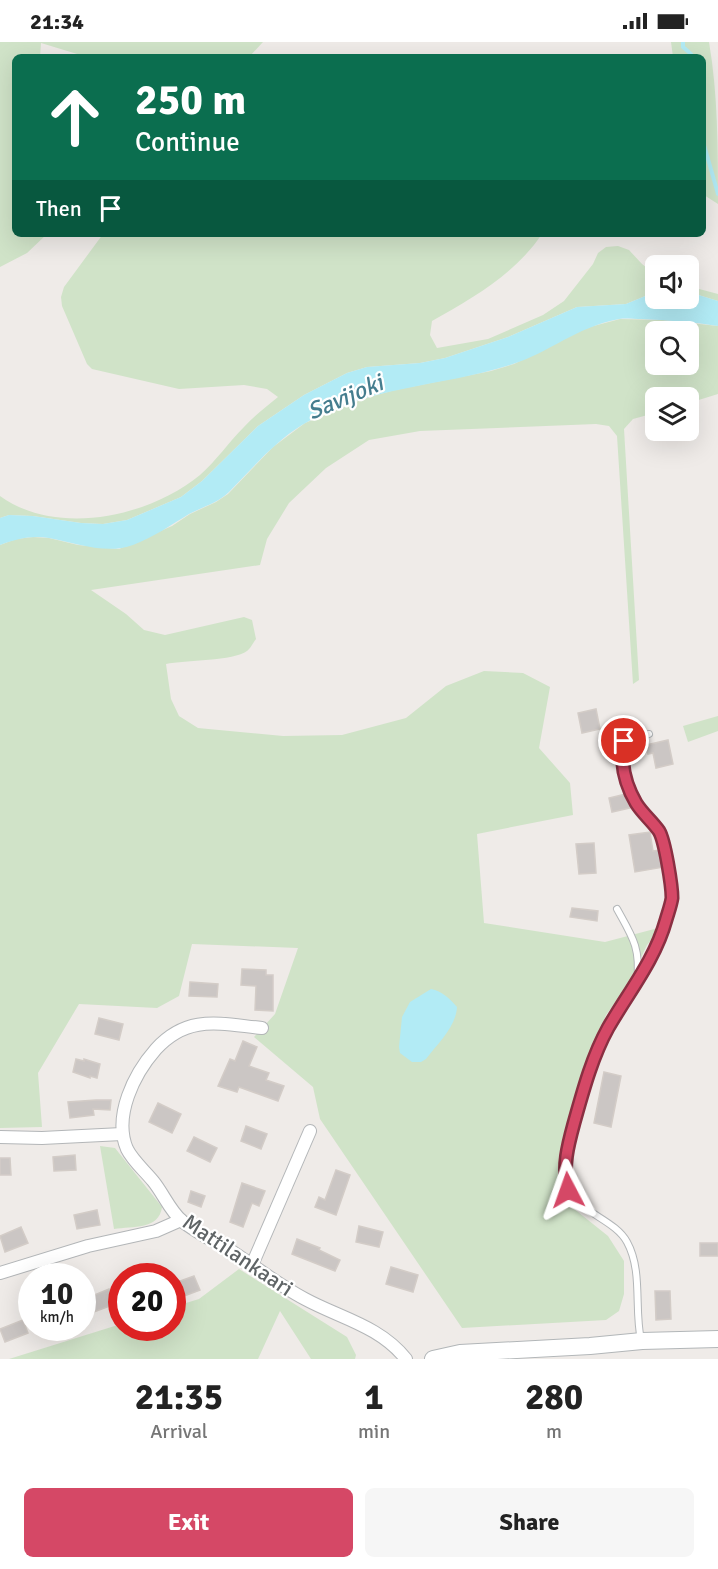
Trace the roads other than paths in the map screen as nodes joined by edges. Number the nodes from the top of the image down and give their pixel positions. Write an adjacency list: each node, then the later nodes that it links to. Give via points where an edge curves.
1 (648, 734): 3 (lane, via 624,741 623,770 636,802 660,833 672,898 666,922)
2 (617, 909): 3 (lane, via 635,941)
3 (637, 984): 12 (lane, via 602,1041 583,1089 565,1167 568,1190 576,1200 622,1234 628,1244 634,1260)
4 (262, 1028): 6 (street, via 210,1023 194,1024 178,1032 143,1065 123,1114)
5 (310, 1131): 9 (street)
6 (122, 1134): 7 (street); 8 (street, Mattilankaari, via 128,1151)
7 (0, 1137)
8 (181, 1220): 9 (street, Mattilankaari); 10 (street, via 156,1231 88,1246)
9 (252, 1265): 14 (street, Mattilankaari, via 291,1292 367,1326)
10 (0, 1273)
11 (718, 1339): 12 (street)
12 (642, 1341): 13 (street)
13 (590, 1353): 15 (street, via 460,1353)
14 (406, 1359)
15 (433, 1359)

